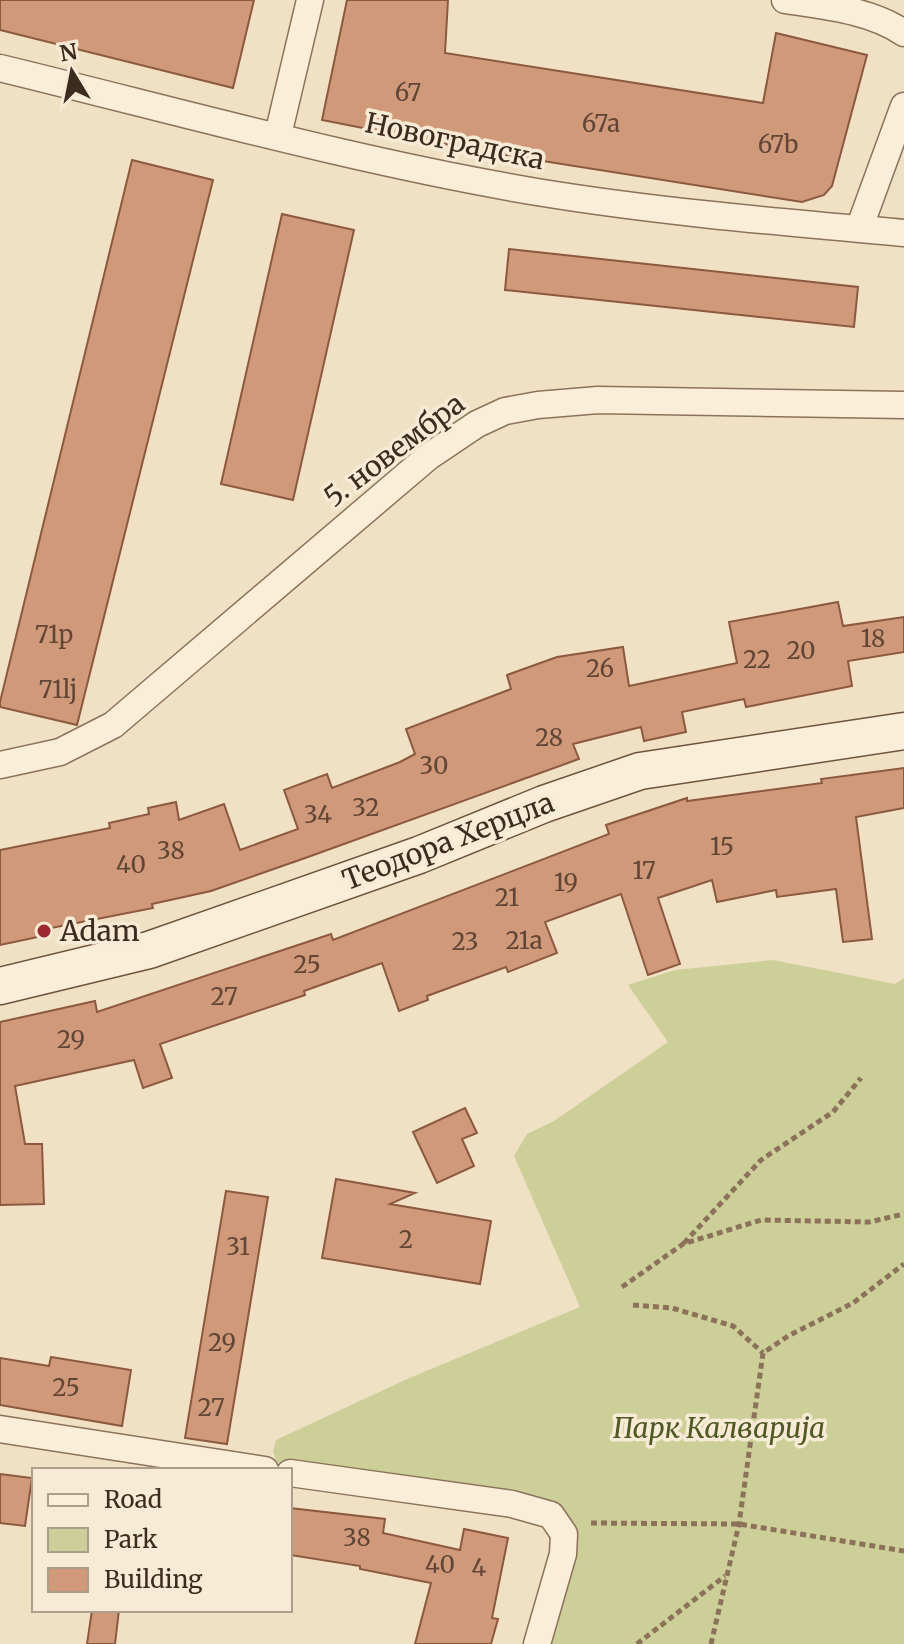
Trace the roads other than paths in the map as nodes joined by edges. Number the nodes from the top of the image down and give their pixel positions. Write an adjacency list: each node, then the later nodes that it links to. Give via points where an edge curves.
1 (310, 0): 6 (street)
2 (785, 0): 3 (street, via 854,12)
3 (904, 33)
4 (0, 68): 6 (street, Новоградска)
5 (904, 106): 7 (street)
6 (278, 135): 7 (street, Новоградска, via 533,191)
7 (859, 229): 8 (street, Новоградска)
8 (904, 233)
9 (904, 405): 11 (street, 5. новембра, via 598,400 505,411 428,457 113,725 60,752)
10 (904, 731): 12 (main road, Теодора Херцла, via 640,771 149,950)
11 (0, 765)
12 (0, 986)
13 (0, 1429): 14 (street)
14 (252, 1468)
15 (292, 1473): 16 (street, via 512,1504 551,1515 564,1534 563,1554)
16 (537, 1644)

